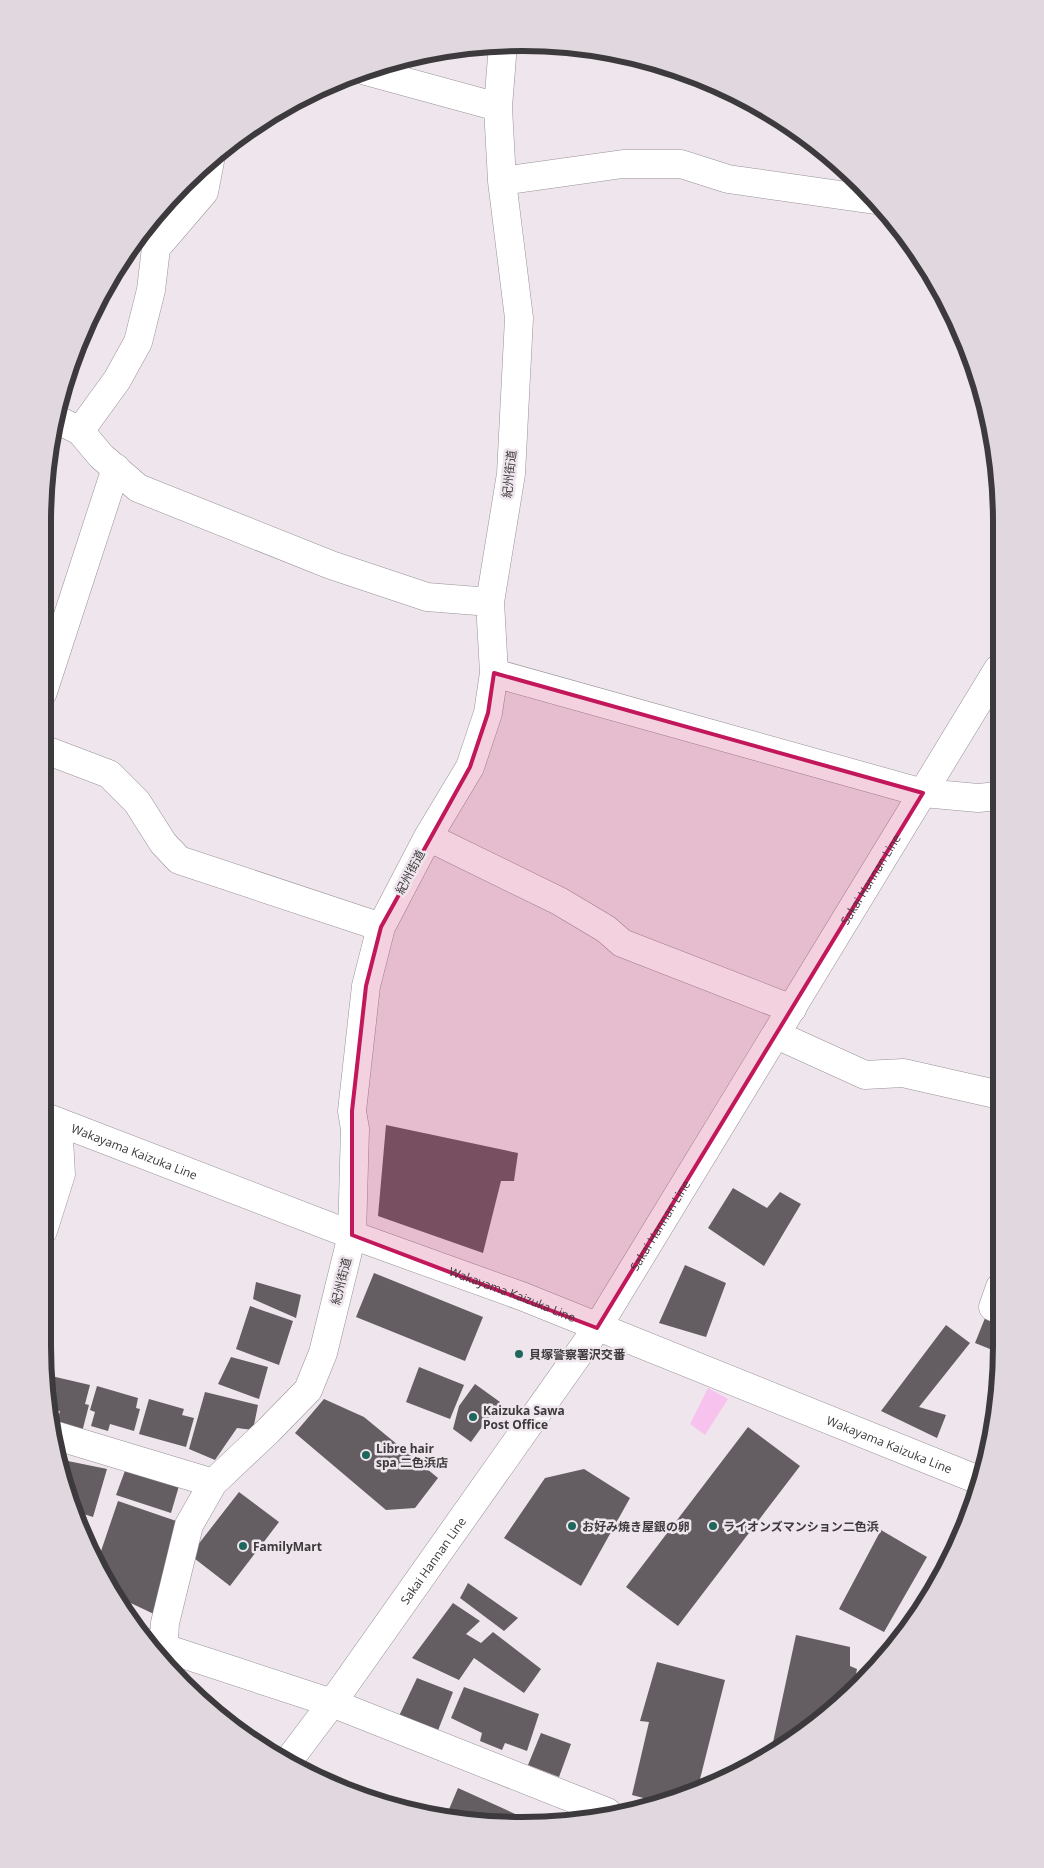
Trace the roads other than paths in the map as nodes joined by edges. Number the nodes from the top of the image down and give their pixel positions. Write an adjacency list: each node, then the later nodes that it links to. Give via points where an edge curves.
1 (503, 52): 3 (street, 紀州街道)
2 (377, 74): 3 (street)
3 (498, 107): 5 (street, 紀州街道)
4 (208, 172): 7 (street, via 204,192 156,248 152,290 138,342 117,380)
5 (502, 181): 6 (street, via 623,164 681,164 728,180); 9 (street, 紀州街道, via 519,318 511,474)
6 (864, 198)
7 (69, 425): 8 (street)
8 (116, 468): 9 (street, via 138,488 332,565 427,597); 10 (street)
9 (490, 602): 11 (street, 紀州街道)
10 (51, 667)
11 (494, 673): 14 (street); 16 (street, 紀州街道, via 488,713 470,767)
12 (993, 678): 14 (street, Sakai Hannan Line)
13 (51, 752): 17 (street, via 109,774 138,802 163,843 178,860)
14 (923, 793): 15 (street); 18 (street, Sakai Hannan Line)
15 (993, 796)
16 (428, 837): 17 (street, 紀州街道); 18 (street, via 559,901 606,929 622,943)
17 (381, 927): 24 (street, 紀州街道, via 366,986 352,1111 355,1129)
18 (792, 1009): 19 (street, Sakai Hannan Line)
19 (777, 1035): 20 (street, via 865,1075 903,1073); 25 (street, Sakai Hannan Line)
20 (993, 1092)
21 (51, 1119): 24 (street, Wakayama Kaizuka Line)
22 (51, 1124): 23 (street, via 61,1174)
23 (51, 1206)
24 (352, 1235): 25 (street, Wakayama Kaizuka Line, via 524,1297); 28 (street, 紀州街道, via 323,1353 308,1390)
25 (597, 1328): 27 (street, Wakayama Kaizuka Line); 31 (street, Sakai Hannan Line)
26 (60, 1437): 28 (street)
27 (974, 1478)
28 (212, 1483): 29 (street, 紀州街道, via 190,1525)
29 (158, 1644)
30 (164, 1651): 31 (street)
31 (332, 1703): 32 (street, Sakai Hannan Line); 33 (street)
32 (292, 1756)
33 (577, 1810): 34 (street)
34 (594, 1811)

